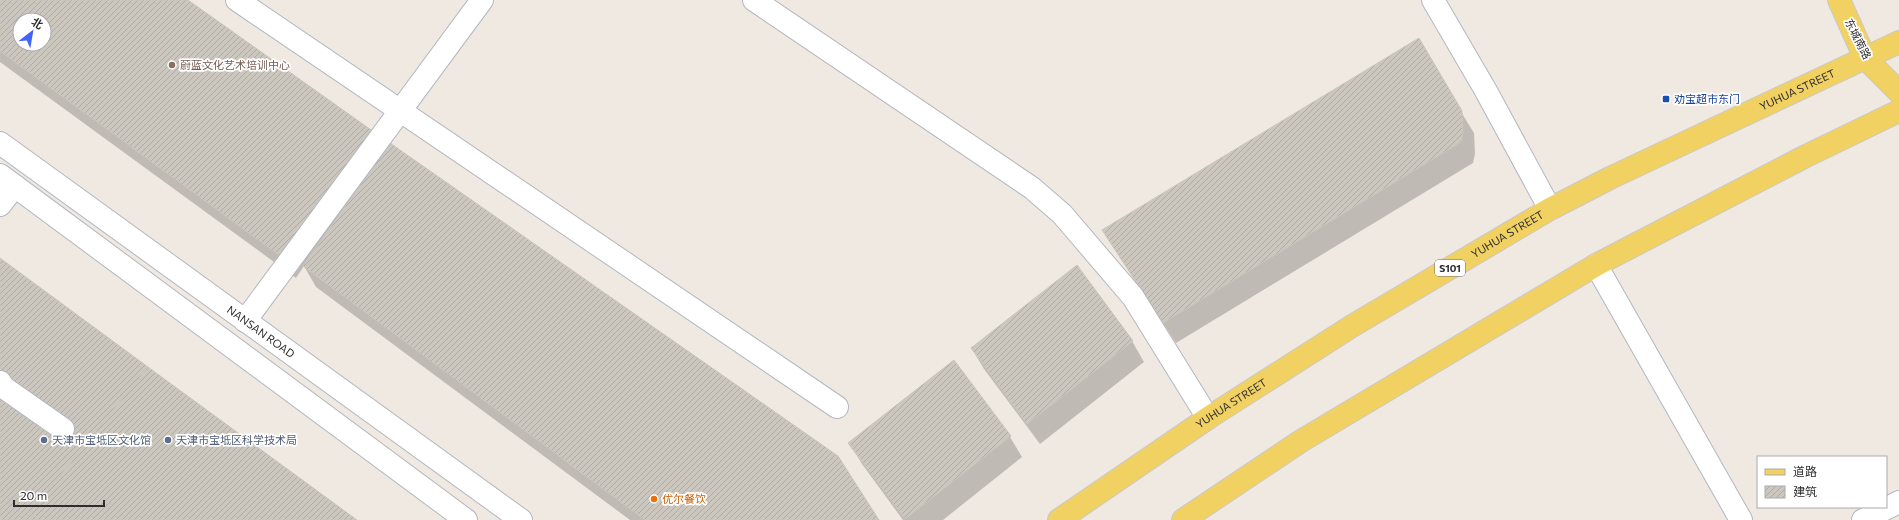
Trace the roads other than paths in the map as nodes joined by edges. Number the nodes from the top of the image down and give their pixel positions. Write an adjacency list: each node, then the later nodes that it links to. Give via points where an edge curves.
1 (237, 0): 9 (street)
2 (482, 0): 9 (street)
3 (754, 0): 19 (street, via 1032,188 1062,214 1133,297)
4 (1433, 0): 14 (street)
5 (1839, 0): 7 (main road, 东城南路)
6 (1899, 42): 7 (main road, YUHUA STREET / S101)
7 (1865, 58): 8 (main road, 东城南路); 14 (main road, YUHUA STREET / S101, via 1610,178)
8 (1899, 92)
9 (400, 111): 16 (street); 18 (street)
10 (1899, 111): 15 (main road, via 1806,156)
11 (0, 143): 16 (street, NANSAN ROAD)
12 (7, 180): 13 (street); 22 (street)
13 (0, 205)
14 (1550, 209): 19 (main road, YUHUA STREET / S101, via 1352,326)
15 (1596, 265): 25 (main road, via 1302,441); 26 (street)
16 (245, 321): 23 (street, NANSAN ROAD)
17 (0, 382): 20 (street, via 3,387)
18 (837, 407)
19 (1208, 418): 24 (main road, YUHUA STREET / S101)
20 (63, 429)
21 (1899, 502): 27 (street)
22 (466, 520)
23 (521, 520)
24 (1059, 520)
25 (1183, 520)
26 (1741, 520)
27 (1863, 520)

